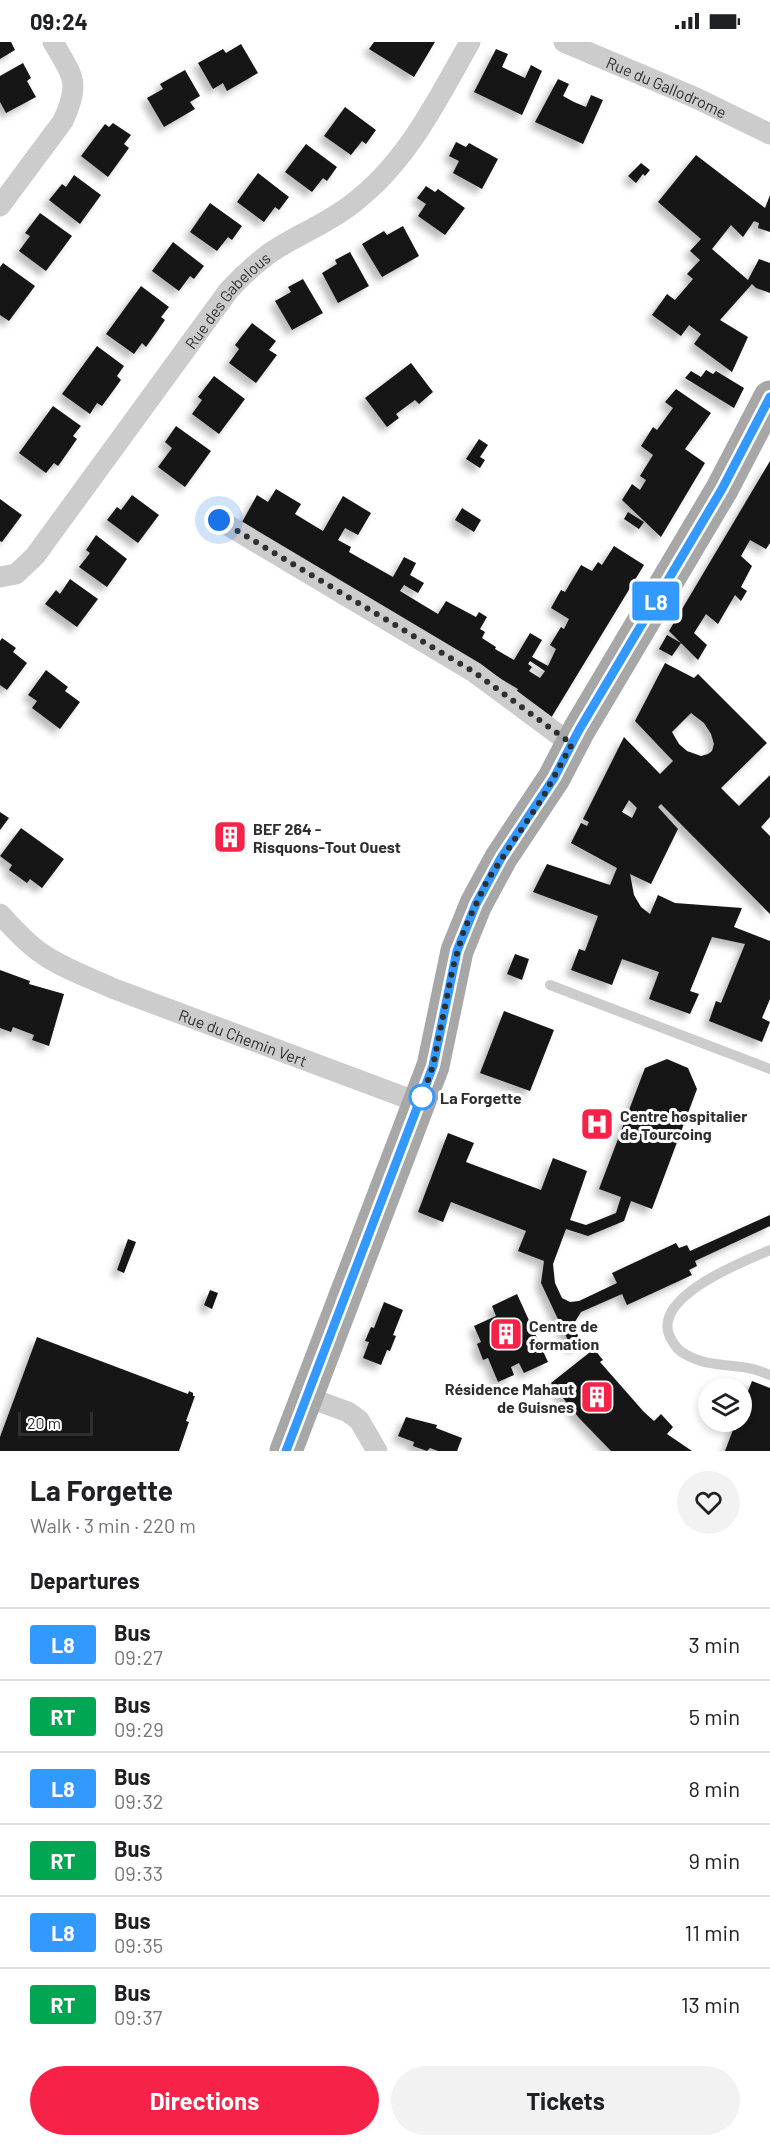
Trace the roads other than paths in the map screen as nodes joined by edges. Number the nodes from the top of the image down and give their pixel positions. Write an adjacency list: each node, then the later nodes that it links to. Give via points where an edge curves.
1 (54, 42): 5 (street, via 74,81 70,106)
2 (470, 42): 8 (street, Rue des Gabelous, via 418,133 385,176 337,215 268,254 241,278 35,556 16,574)
3 (564, 42): 4 (street, Rue du Gallodrome)
4 (770, 134)
5 (0, 206)
6 (767, 413): 9 (main road)
7 (219, 520): 9 (street, via 474,672)
8 (0, 577)
9 (572, 744): 13 (main road, via 543,797 487,881 464,930 433,1066)
10 (0, 914): 13 (street, Rue du Chemin Vert, via 28,943 67,968)
11 (550, 985): 12 (lane)
12 (770, 1069)
13 (420, 1103): 16 (main road)
14 (770, 1250): 15 (lane, via 709,1278 675,1307 668,1323 672,1340 686,1355 715,1365 747,1367)
15 (770, 1375)
16 (307, 1397): 17 (main road); 18 (street, via 359,1420)
17 (286, 1451)
18 (377, 1451)

